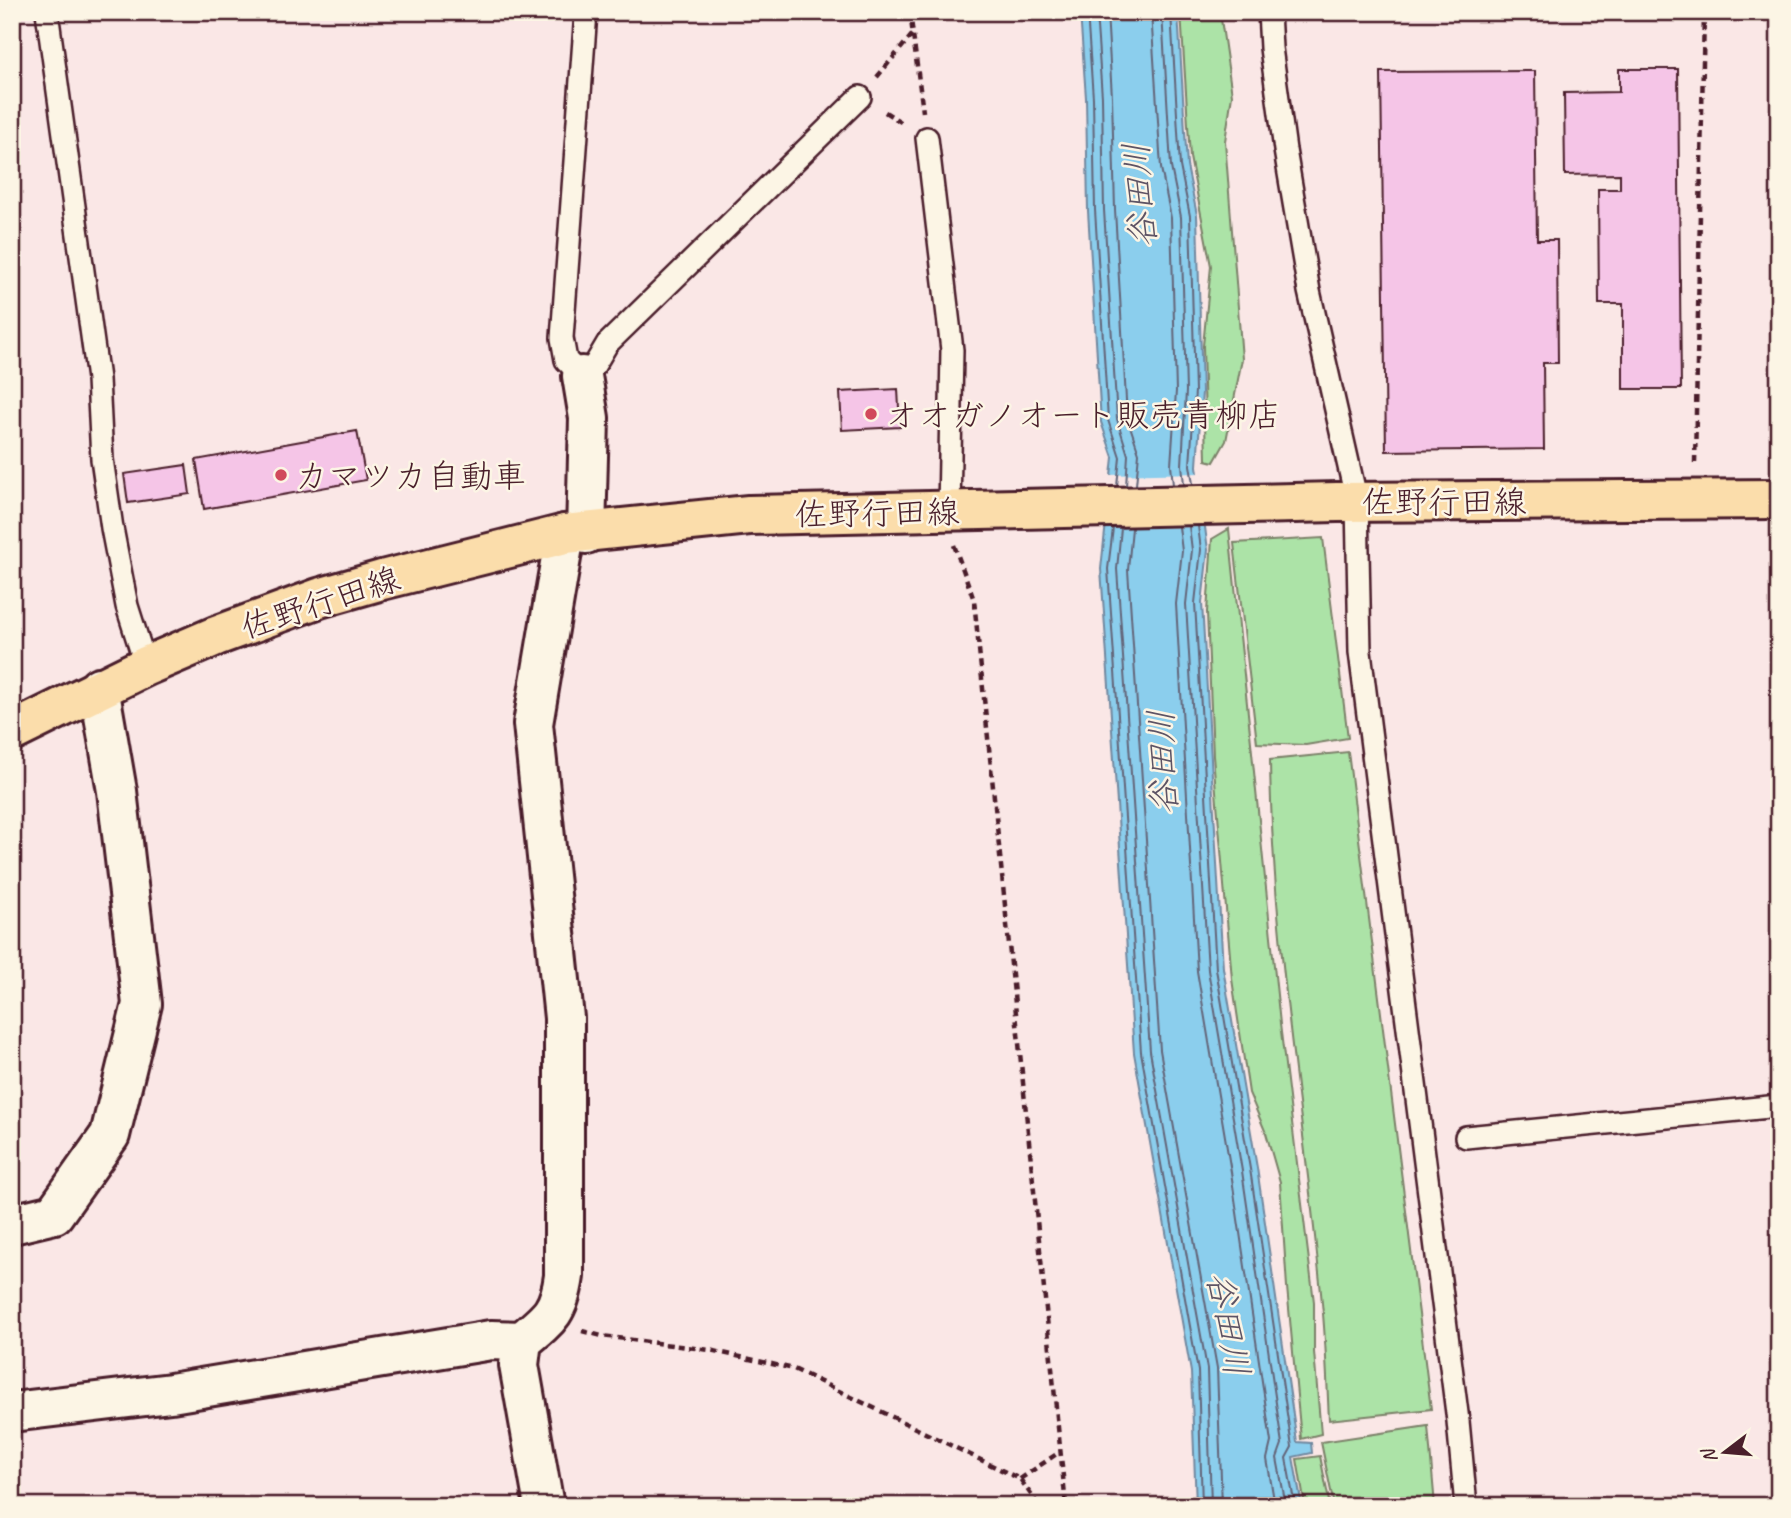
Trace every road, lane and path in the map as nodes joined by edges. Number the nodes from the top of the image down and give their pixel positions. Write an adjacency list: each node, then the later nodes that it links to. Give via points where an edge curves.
1 (47, 12): 14 (lane, via 98,379 113,528 127,606)
2 (586, 12): 8 (lane, via 562,338 566,360)
3 (910, 12): 7 (path)
4 (1269, 12): 11 (lane, via 1281,124)
5 (1704, 12): 9 (path)
6 (860, 97): 8 (lane, via 607,344)
7 (927, 138): 12 (lane, via 952,349)
8 (582, 376): 13 (street, via 589,418)
9 (1694, 499): 10 (main road, 佐野行田線); 11 (main road, 佐野行田線)
10 (1779, 499)
11 (1347, 502): 12 (main road, 佐野行田線); 28 (lane, via 1360,652)
12 (955, 510): 13 (main road, 佐野行田線, via 749,515); 23 (path, via 955,552 974,600)
13 (575, 534): 14 (main road, 佐野行田線, via 319,598); 20 (street, via 533,724 564,1018 564,1276 561,1300)
14 (146, 666): 15 (main road, 佐野行田線)
15 (99, 687): 16 (main road, 佐野行田線); 19 (street, via 117,791 142,1004 110,1135 54,1214)
16 (12, 732)
17 (1779, 1106): 18 (lane)
18 (1465, 1138)
19 (12, 1224)
20 (552, 1313): 21 (street); 24 (path, via 574,1329 602,1336 710,1350 794,1368)
21 (523, 1341): 22 (street, via 491,1340 170,1393); 25 (street, via 519,1365)
22 (12, 1412)
23 (1061, 1451): 24 (path); 27 (path)
24 (1020, 1479): 26 (path)
25 (544, 1506)
26 (1040, 1506)
27 (1066, 1506)
28 (1466, 1506)

